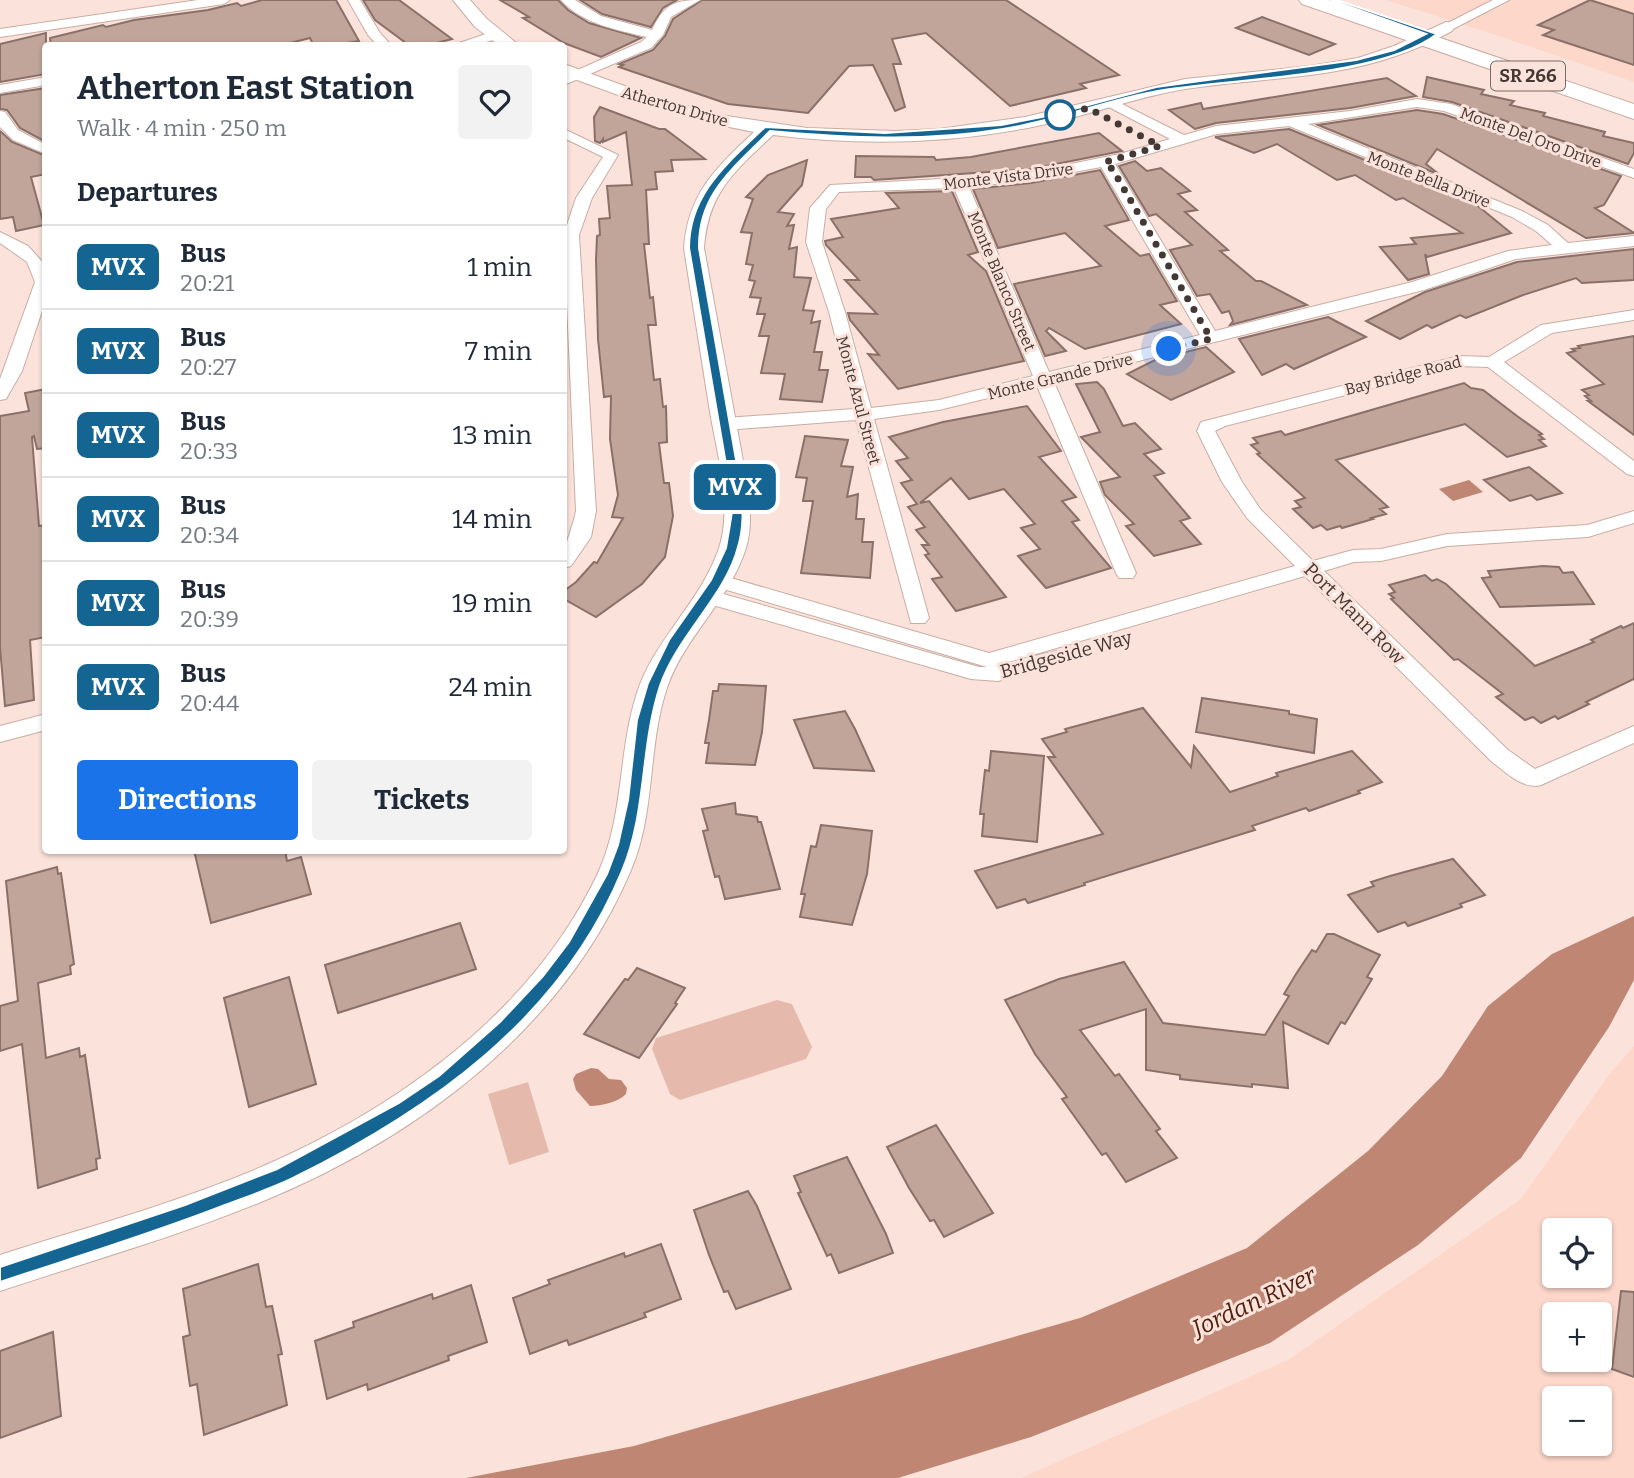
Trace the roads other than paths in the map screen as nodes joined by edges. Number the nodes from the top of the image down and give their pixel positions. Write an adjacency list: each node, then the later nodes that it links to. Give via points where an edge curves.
1 (224, 0): 10 (street)
2 (354, 0): 14 (street)
3 (461, 0): 11 (street)
4 (567, 0): 12 (street, via 585,12)
5 (694, 0): 12 (street, via 667,12)
6 (1309, 0): 13 (main road, SR 266)
7 (1367, 0): 9 (main road, SR 266)
8 (1503, 0): 9 (street)
9 (1446, 27): 13 (street, Atherton Drive); 20 (main road, SR 266)
10 (0, 33)
11 (495, 35): 15 (street); 16 (street)
12 (656, 35): 17 (street, via 646,45)
13 (1422, 40): 22 (main road, via 1463,47); 23 (street, Atherton Drive, via 1340,66 1186,84); 24 (main road, SR 266)
14 (382, 42)
15 (470, 42)
16 (506, 42)
17 (569, 75): 27 (street, Atherton Drive, via 676,110)
18 (42, 81): 19 (street)
19 (0, 89)
20 (1634, 91)
21 (1427, 103): 26 (street, Monte Vista Drive); 34 (street, Monte Del Oro Drive)
22 (1634, 103)
23 (1100, 108): 27 (street, Atherton Drive, via 1026,123 925,135 846,135); 30 (street)
24 (1634, 112)
25 (0, 115): 32 (street, via 8,130)
26 (1289, 121): 30 (street, Monte Vista Drive); 39 (street, Monte Bella Drive, via 1517,214)
27 (768, 128): 49 (street, via 712,185 696,218 694,248)
28 (567, 134): 53 (street, via 611,155 584,198 571,235 586,511 581,537)
29 (1137, 134): 31 (street)
30 (1181, 139): 31 (street, Monte Vista Drive)
31 (1160, 146): 33 (street, Monte Vista Drive)
32 (42, 149)
33 (1105, 162): 35 (street, Monte Vista Drive); 43 (street)
34 (1634, 174)
35 (960, 183): 36 (street, Monte Vista Drive); 46 (street, Monte Blanco Street)
36 (835, 188): 48 (street, Monte Azul Street, via 818,208 814,242)
37 (0, 237): 40 (street, via 27,251)
38 (1634, 241): 39 (street, Monte Grande Drive)
39 (1563, 247): 43 (street, Monte Grande Drive, via 1495,258 1418,286)
40 (42, 277)
41 (42, 284): 45 (street)
42 (1634, 315): 44 (street, via 1547,329)
43 (1211, 339): 46 (street, Monte Grande Drive)
44 (1492, 362): 50 (street, Bay Bridge Road, via 1460,361); 51 (street)
45 (6, 372): 47 (street)
46 (1045, 379): 48 (street, Monte Grande Drive, via 939,405); 54 (street, Monte Blanco Street)
47 (0, 395)
48 (863, 414): 49 (street, Monte Grande Drive); 57 (street, Monte Azul Street)
49 (725, 424): 56 (street, via 738,512 732,548)
50 (1209, 426): 55 (street, Port Mann Row, via 1207,438 1254,514)
51 (1634, 470)
52 (1634, 517): 55 (street, Bridgeside Way, via 1588,531 1447,540 1381,555 1366,567)
53 (567, 558)
54 (1126, 573)
55 (1316, 574): 56 (street, Bridgeside Way, via 998,674 956,669); 60 (street, Port Mann Row, via 1500,756 1533,779)
56 (711, 588): 61 (street, via 675,640 654,683 644,720 635,800 614,874 575,946 505,1027 445,1081 405,1108 283,1175 187,1212)
57 (918, 618)
58 (42, 724): 59 (street)
59 (0, 734)
60 (1634, 734)
61 (0, 1273)

